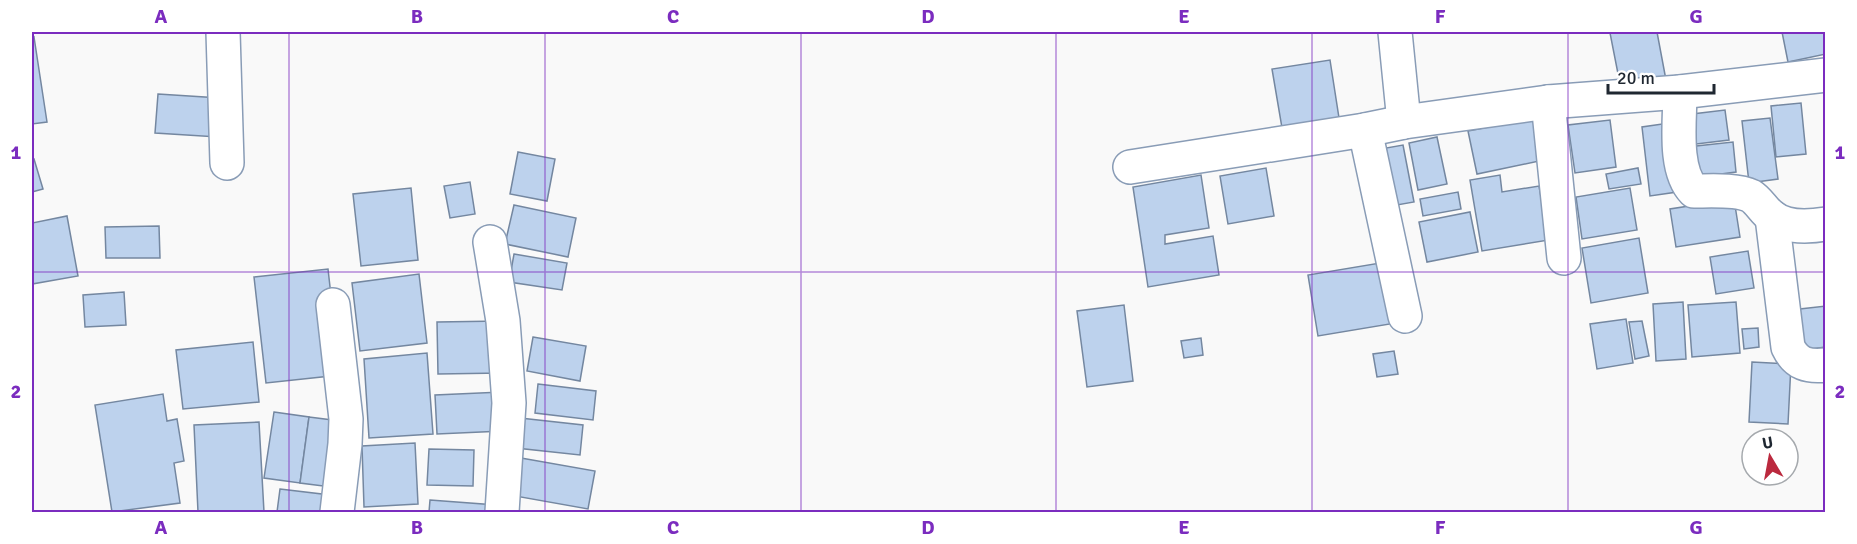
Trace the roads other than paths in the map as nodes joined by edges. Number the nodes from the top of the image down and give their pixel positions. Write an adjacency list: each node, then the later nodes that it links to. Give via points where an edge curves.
1 (223, 32): 8 (street)
2 (1395, 32): 6 (street)
3 (1826, 75): 4 (street)
4 (1680, 92): 5 (street); 10 (street, via 1680,153 1687,183 1694,190 1749,195)
5 (1548, 102): 6 (street); 13 (street)
6 (1404, 122): 7 (street)
7 (1365, 130): 9 (street); 15 (street)
8 (227, 163)
9 (1130, 167)
10 (1772, 217): 11 (street, via 1792,225); 16 (street, via 1788,347 1792,357 1800,362 1813,367)
11 (1826, 224)
12 (490, 242): 18 (street, via 503,321 509,403)
13 (1564, 258)
14 (333, 305): 17 (street, via 346,419)
15 (1405, 316)
16 (1826, 365)
17 (337, 513)
18 (502, 513)

